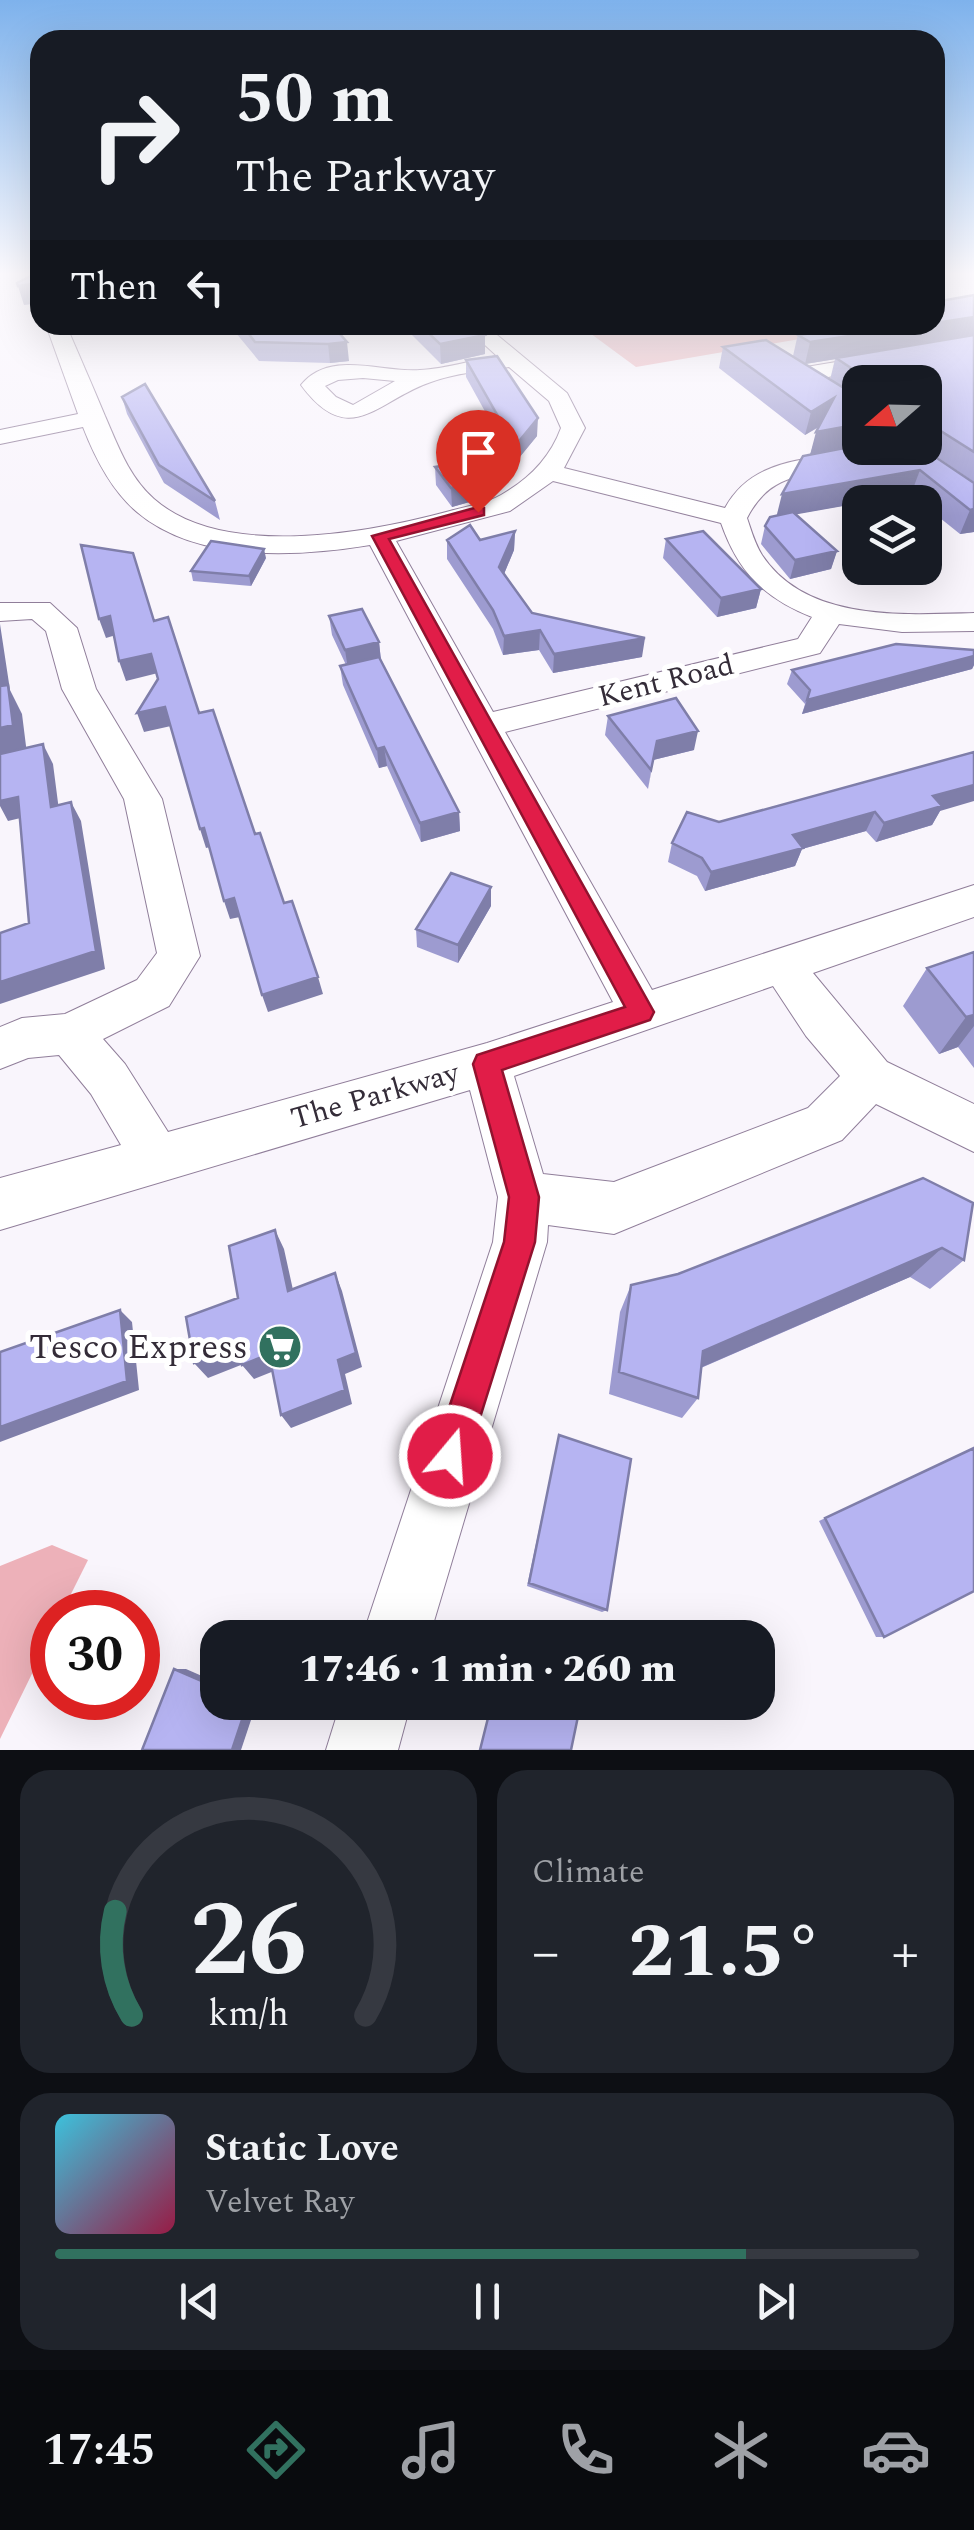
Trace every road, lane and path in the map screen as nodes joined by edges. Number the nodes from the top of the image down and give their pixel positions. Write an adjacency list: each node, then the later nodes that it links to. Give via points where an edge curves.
1 (68, 353): 7 (street)
2 (503, 353): 4 (street)
3 (918, 353): 6 (street, via 792,370)
4 (511, 360): 5 (street); 10 (street, via 559,398 573,428 568,447)
5 (420, 376)
6 (830, 395)
7 (95, 418): 8 (street); 12 (street, via 130,490 167,521 272,545)
8 (0, 437)
9 (842, 460): 11 (street, via 783,471 748,490)
10 (548, 472): 11 (street); 12 (street, via 508,503)
11 (732, 518): 14 (street, via 748,562 775,586)
12 (380, 536): 16 (street)
13 (0, 612): 20 (street, via 40,609 60,628 80,690 144,799 179,956 153,994)
14 (830, 613): 15 (street, via 889,624); 16 (street, Kent Road, via 809,646)
15 (974, 622)
16 (486, 725): 19 (street)
17 (974, 901): 18 (street, The Parkway)
18 (781, 963): 19 (street, The Parkway); 23 (street)
19 (641, 1012): 22 (street, The Parkway)
20 (70, 1034): 21 (street, via 22,1038); 25 (street, via 108,1079)
21 (0, 1049)
22 (487, 1064): 25 (street, The Parkway); 26 (street)
23 (870, 1077): 24 (street); 26 (street, via 825,1124 614,1208)
24 (974, 1129)
25 (158, 1160): 27 (street, The Parkway)
26 (524, 1197): 28 (street, via 520,1242)
27 (0, 1204)
28 (401, 1620)
29 (371, 1720): 30 (street)
30 (362, 1750)

